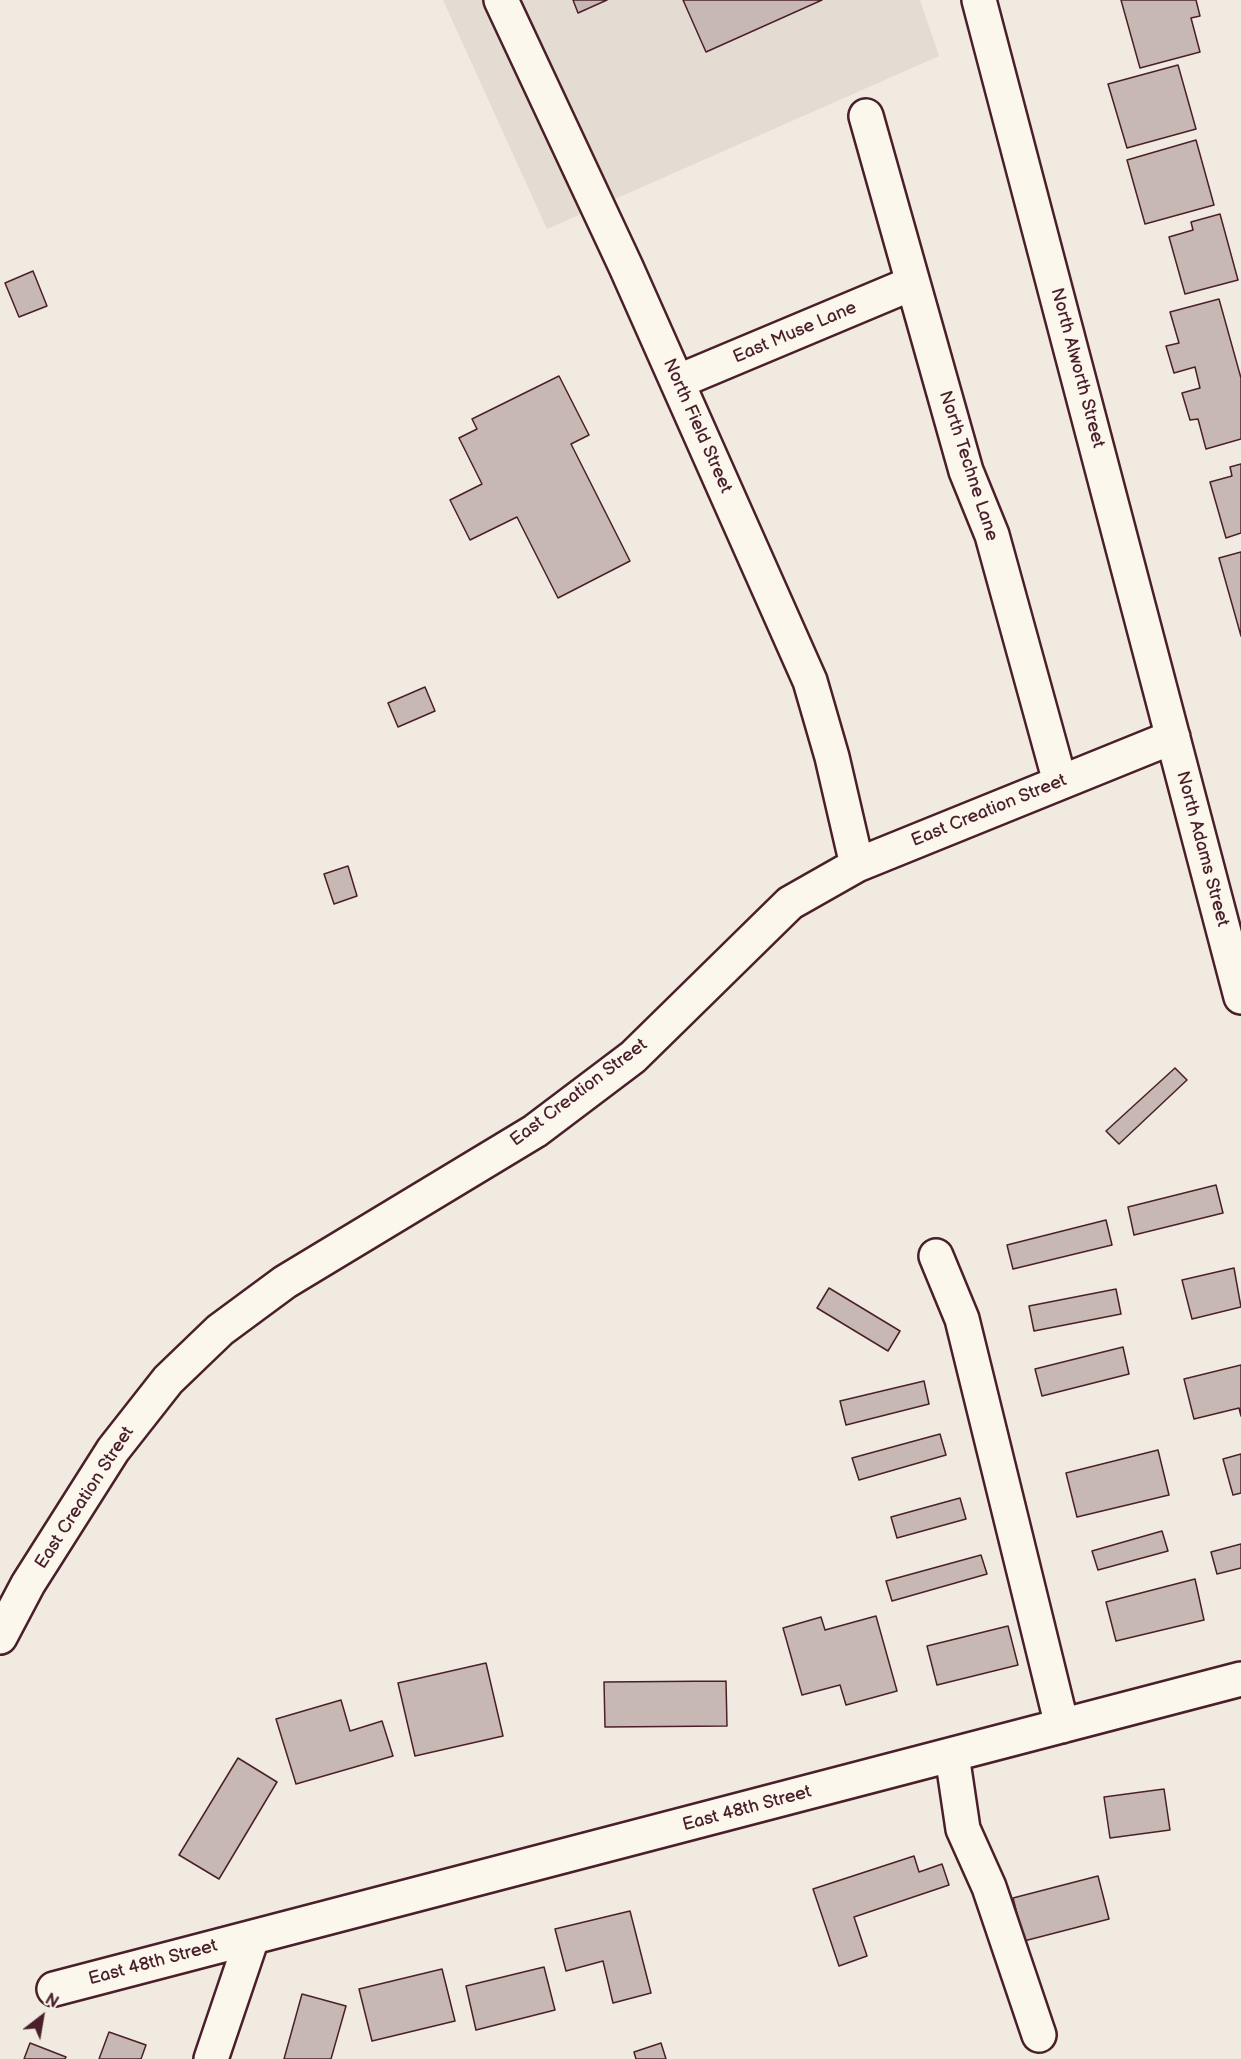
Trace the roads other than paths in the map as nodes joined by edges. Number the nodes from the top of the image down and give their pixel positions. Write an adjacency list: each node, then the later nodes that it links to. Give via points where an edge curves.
1 (501, 0): 5 (street, North Field Street)
2 (979, 0): 6 (street, North Alworth Street)
3 (866, 116): 4 (street, North Techne Lane)
4 (914, 284): 5 (street, East Muse Lane); 7 (street, North Techne Lane, via 966,471 992,535)
5 (677, 382): 8 (street, North Field Street, via 810,681)
6 (1173, 737): 7 (street, East Creation Street); 9 (street, North Adams Street)
7 (1060, 782): 8 (street, East Creation Street)
8 (856, 865): 11 (street, East Creation Street, via 790,903 633,1057 535,1131 285,1282 220,1330 168,1380 113,1450 28,1584)
9 (1241, 997)
10 (936, 1256): 13 (street, via 962,1319)
11 (0, 1637)
12 (1241, 1679): 13 (street, East 48th Street)
13 (1062, 1726): 14 (street, East 48th Street)
14 (952, 1755): 15 (street, East 48th Street); 17 (street, via 963,1829 989,1887)
15 (252, 1938): 16 (street, East 48th Street); 18 (street, East 48th Street)
16 (54, 1989)
17 (1039, 2035)
18 (211, 2059)

